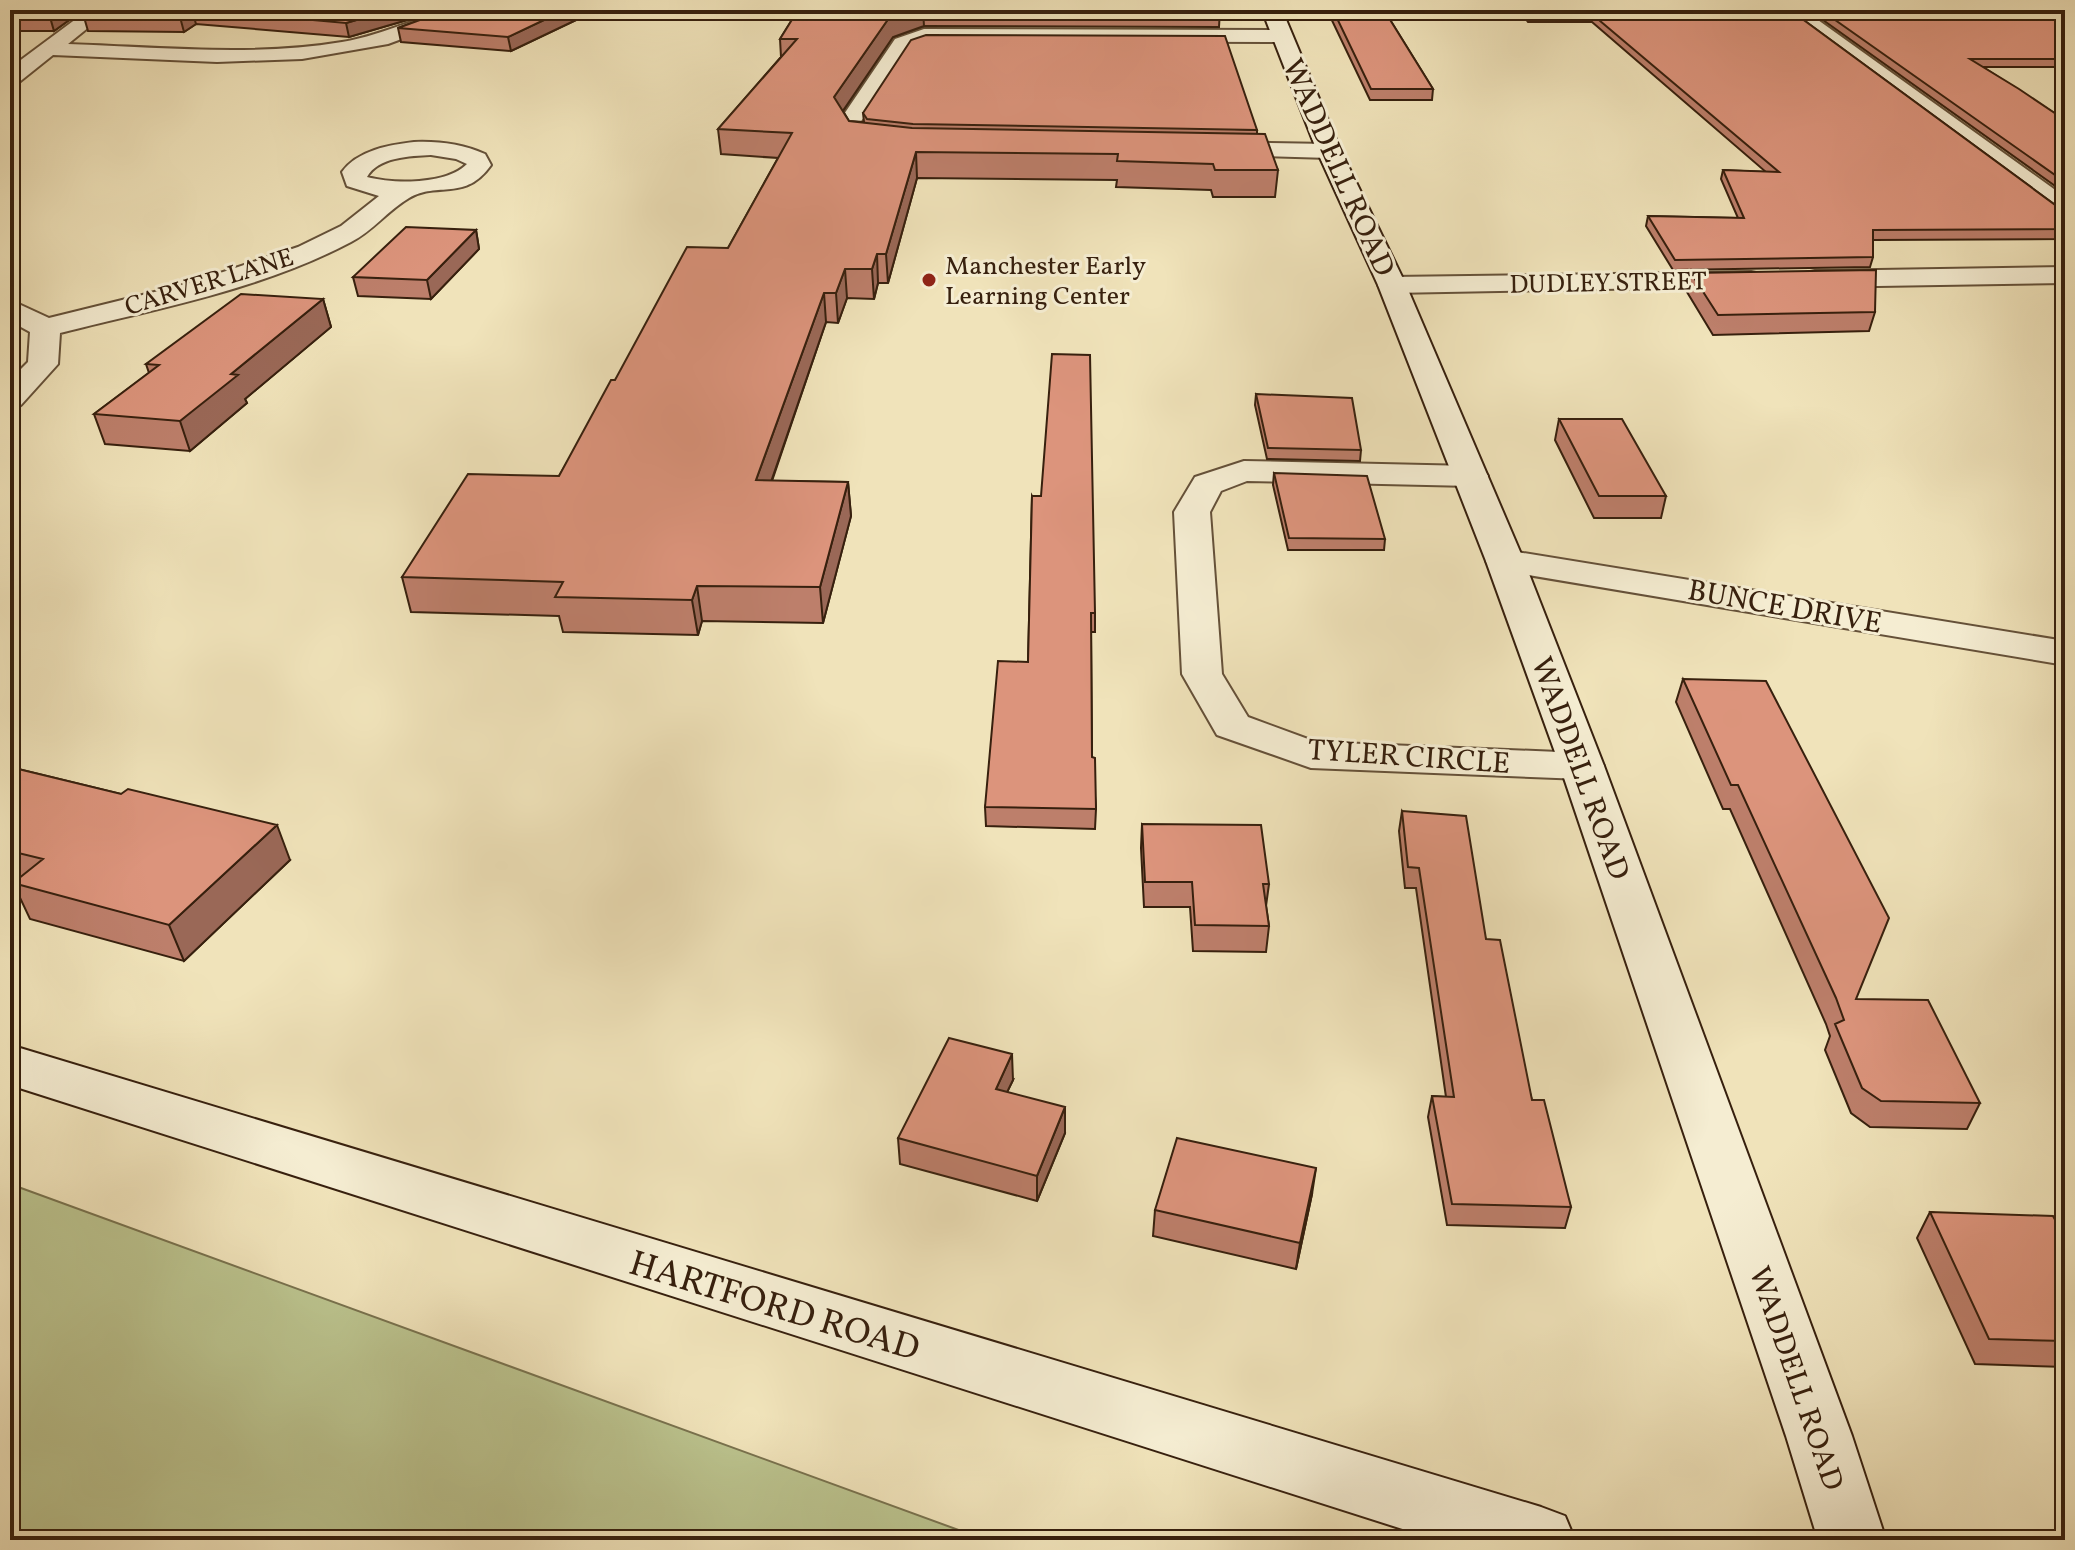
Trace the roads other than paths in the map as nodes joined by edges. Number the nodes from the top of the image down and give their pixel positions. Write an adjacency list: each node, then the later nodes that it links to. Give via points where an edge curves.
1 (100, 10): 5 (street)
2 (462, 10): 5 (street, via 381,40 310,52)
3 (1792, 10): 11 (street)
4 (1277, 23): 7 (street, via 924,35 902,43 849,123 859,138); 9 (street, WADDELL ROAD)
5 (50, 49): 6 (street)
6 (10, 78)
7 (913, 144)
8 (1185, 149): 9 (street)
9 (1329, 151): 13 (street, WADDELL ROAD)
10 (404, 190): 15 (street, CARVER LANE, via 345,235 263,270)
11 (2065, 209)
12 (2065, 275): 13 (street, DUDLEY STREET)
13 (1392, 285): 17 (street, WADDELL ROAD)
14 (10, 309): 15 (street)
15 (45, 328): 16 (street, via 43,364)
16 (10, 398)
17 (1471, 476): 18 (street, WADDELL ROAD); 20 (street, TYLER CIRCLE, via 1244,471 1207,484 1192,512 1202,674 1232,726 1311,755)
18 (1505, 561): 19 (street, BUNCE DRIVE); 20 (street, WADDELL ROAD)
19 (2065, 653)
20 (1582, 766): 23 (street, WADDELL ROAD)
21 (10, 1065): 22 (street, HARTFORD ROAD)
22 (1541, 1540)
23 (1852, 1540)

